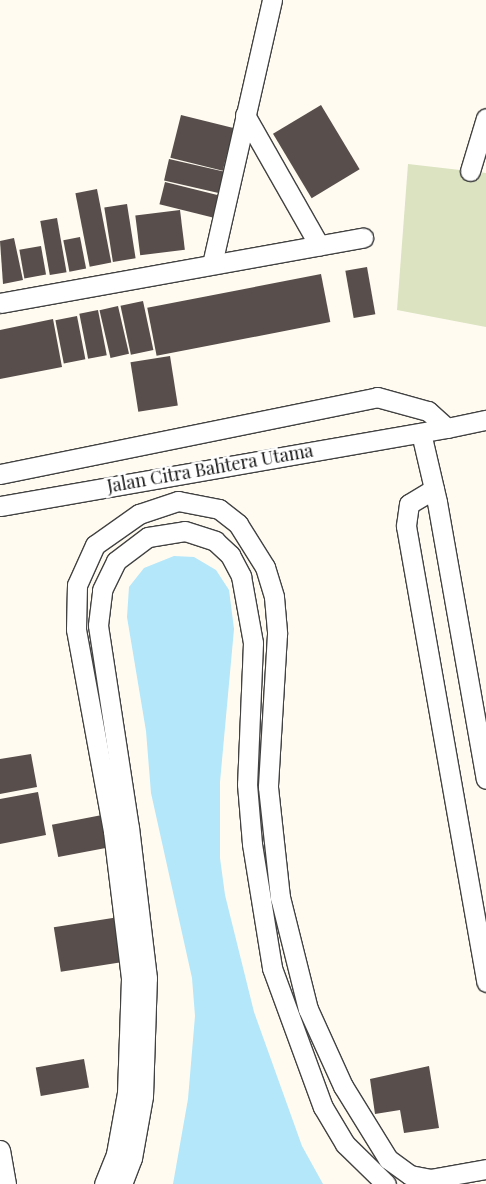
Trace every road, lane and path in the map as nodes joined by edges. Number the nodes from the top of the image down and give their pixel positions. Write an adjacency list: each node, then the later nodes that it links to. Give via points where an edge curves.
1 (272, 0): 2 (street)
2 (245, 115): 6 (street); 7 (street)
3 (486, 118): 4 (street)
4 (470, 170)
5 (363, 238): 6 (street)
6 (319, 245): 7 (street)
7 (212, 264): 8 (street)
8 (0, 303)
9 (486, 420): 10 (street, Jalan Citra Bahtera Utama)
10 (447, 428): 11 (street, Jalan Citra Bahtera Utama); 12 (street, Jalan Citra Bahtera Utama, via 428,411 377,397)
11 (421, 433): 13 (street); 14 (street, Jalan Citra Bahtera Utama, via 383,436)
12 (0, 474)
13 (434, 489): 15 (street); 16 (street, via 409,504 406,526)
14 (0, 506)
15 (486, 779)
16 (486, 982)
17 (0, 1150): 19 (street)
18 (486, 1169): 20 (street, via 430,1179 410,1175 388,1158 343,1086 308,1009 280,897 268,787 277,634 270,582 265,566 238,524 219,509 178,501 139,514 94,545 77,585 76,629 113,831 131,978 127,1094 116,1154)
19 (6, 1184)
20 (104, 1184)
21 (122, 1184): 22 (street, via 132,1158 143,1096 147,978 129,828 98,625 102,590 116,561 148,538 185,531 215,541 230,555 241,576 252,643 247,784 252,844 272,968 323,1107 345,1144 372,1175)
22 (386, 1184)

